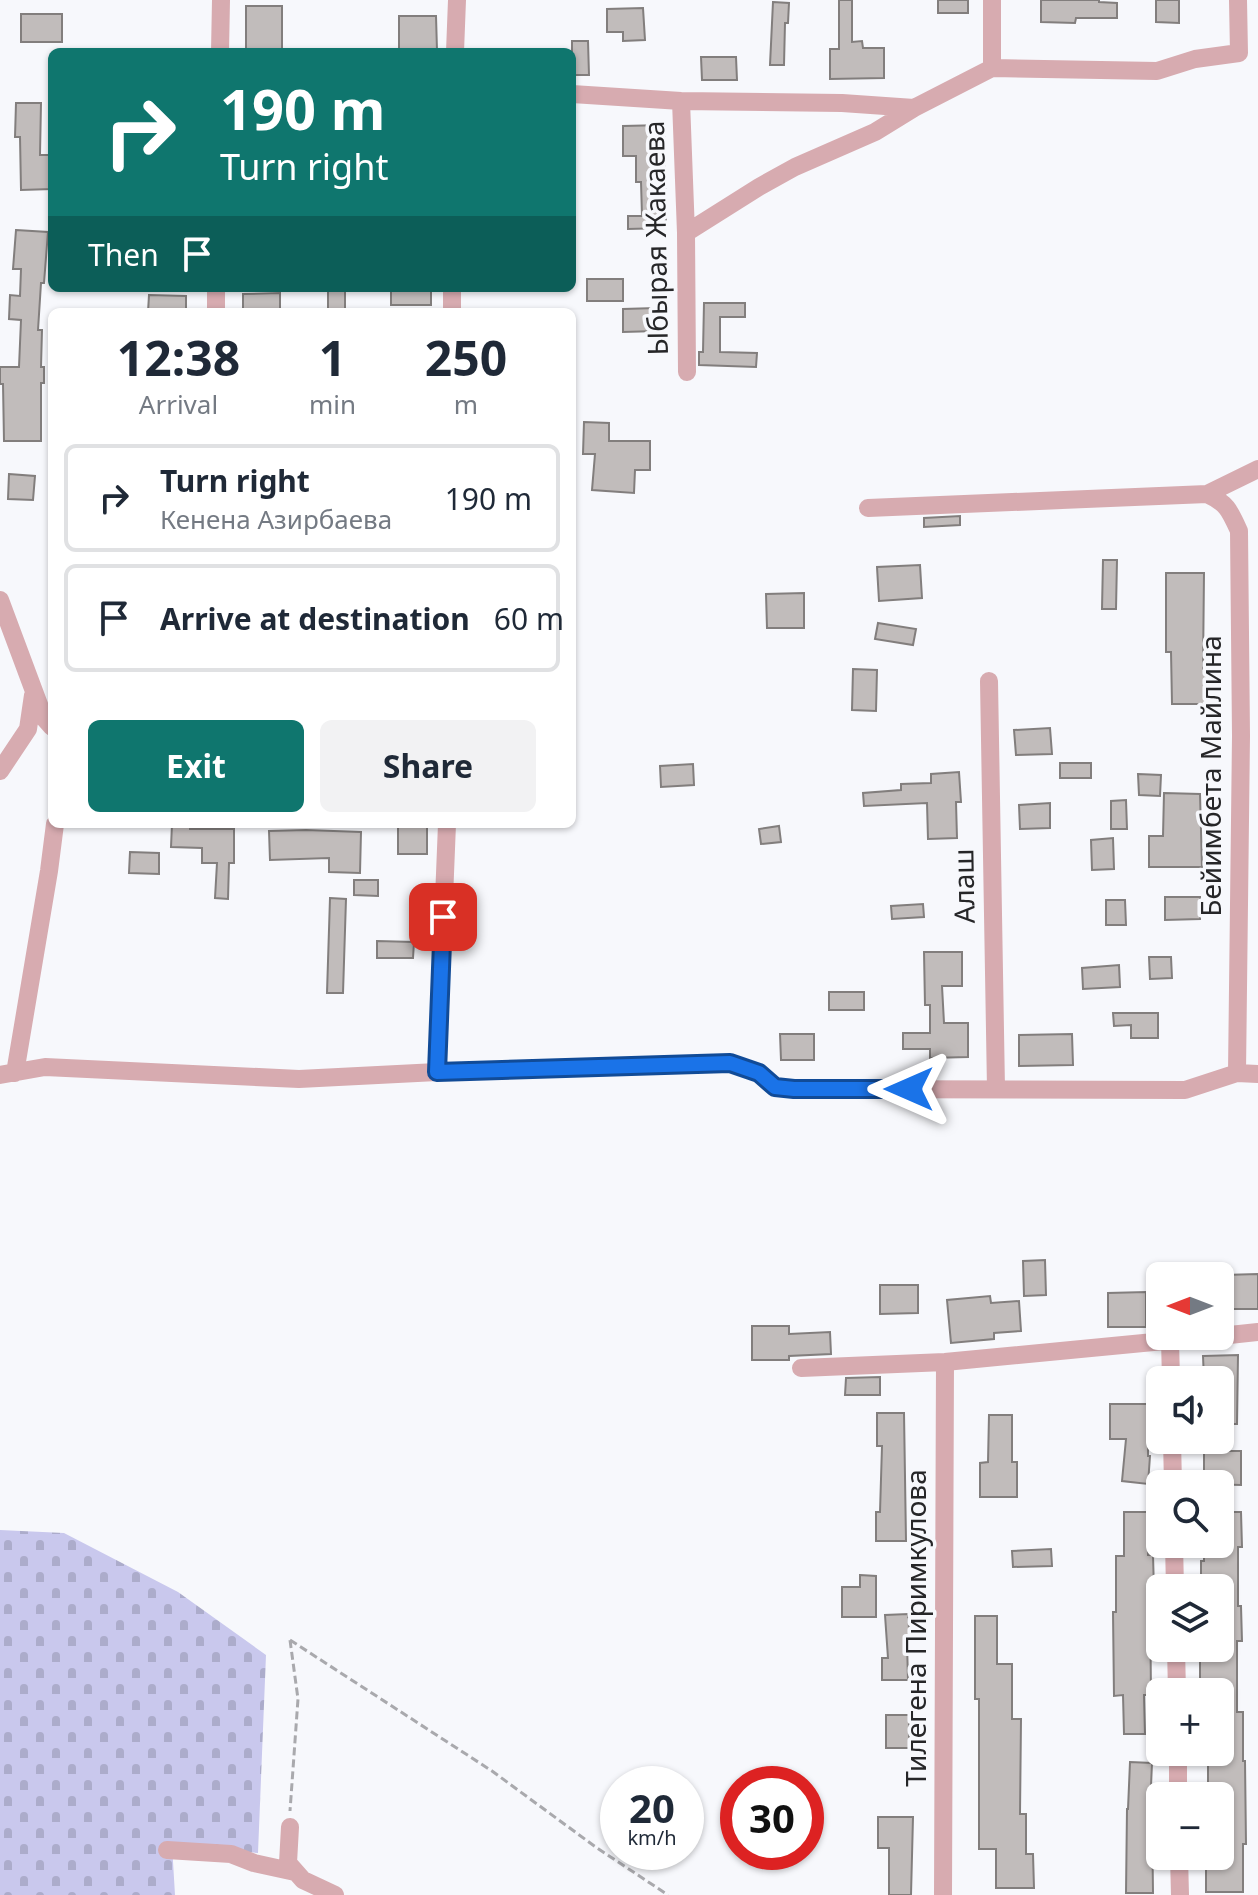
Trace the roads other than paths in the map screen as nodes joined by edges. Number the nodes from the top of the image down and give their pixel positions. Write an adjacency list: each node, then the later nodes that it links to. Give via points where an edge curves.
1 (221, 0): 5 (street)
2 (457, 0): 6 (street)
3 (992, 0): 7 (street)
4 (1238, 0): 7 (street, via 1239,53 1157,71)
5 (220, 48)
6 (455, 48)
7 (992, 68): 10 (street)
8 (576, 94): 9 (street)
9 (681, 101): 10 (street); 11 (street, Ыбырая Жакаева)
10 (914, 108): 11 (street, via 875,132 795,167)
11 (686, 233): 12 (street, Ыбырая Жакаева)
12 (687, 372)
13 (1258, 469): 14 (street)
14 (1207, 494): 15 (street); 20 (street, Бейимбета Майлина, via 1221,500 1239,531)
15 (868, 508)
16 (0, 600): 18 (street)
17 (989, 681): 28 (street, Алаш)
18 (33, 690): 19 (street); 21 (street, via 28,729)
19 (48, 722)
20 (1249, 734): 25 (street, Бейимбета Майлина)
21 (0, 771)
22 (54, 828): 26 (street)
23 (447, 828): 24 (street)
24 (437, 1072): 26 (street, via 299,1079 45,1067); 28 (street, via 730,1063 759,1073 775,1087 794,1089)
25 (1237, 1073): 27 (street); 28 (street, via 1185,1090)
26 (8, 1074)
27 (1258, 1074)
28 (996, 1089)
29 (1258, 1332): 30 (street)
30 (1234, 1334)
31 (1146, 1342): 32 (street)
32 (945, 1362): 33 (street); 39 (street, Тилегена Пиримкулова)
33 (801, 1368)
34 (290, 1827): 37 (street, via 288,1863)
35 (167, 1850): 37 (street, via 231,1854)
36 (1179, 1870): 40 (street)
37 (295, 1872): 38 (street)
38 (335, 1895)
39 (943, 1895)
40 (1180, 1895)

